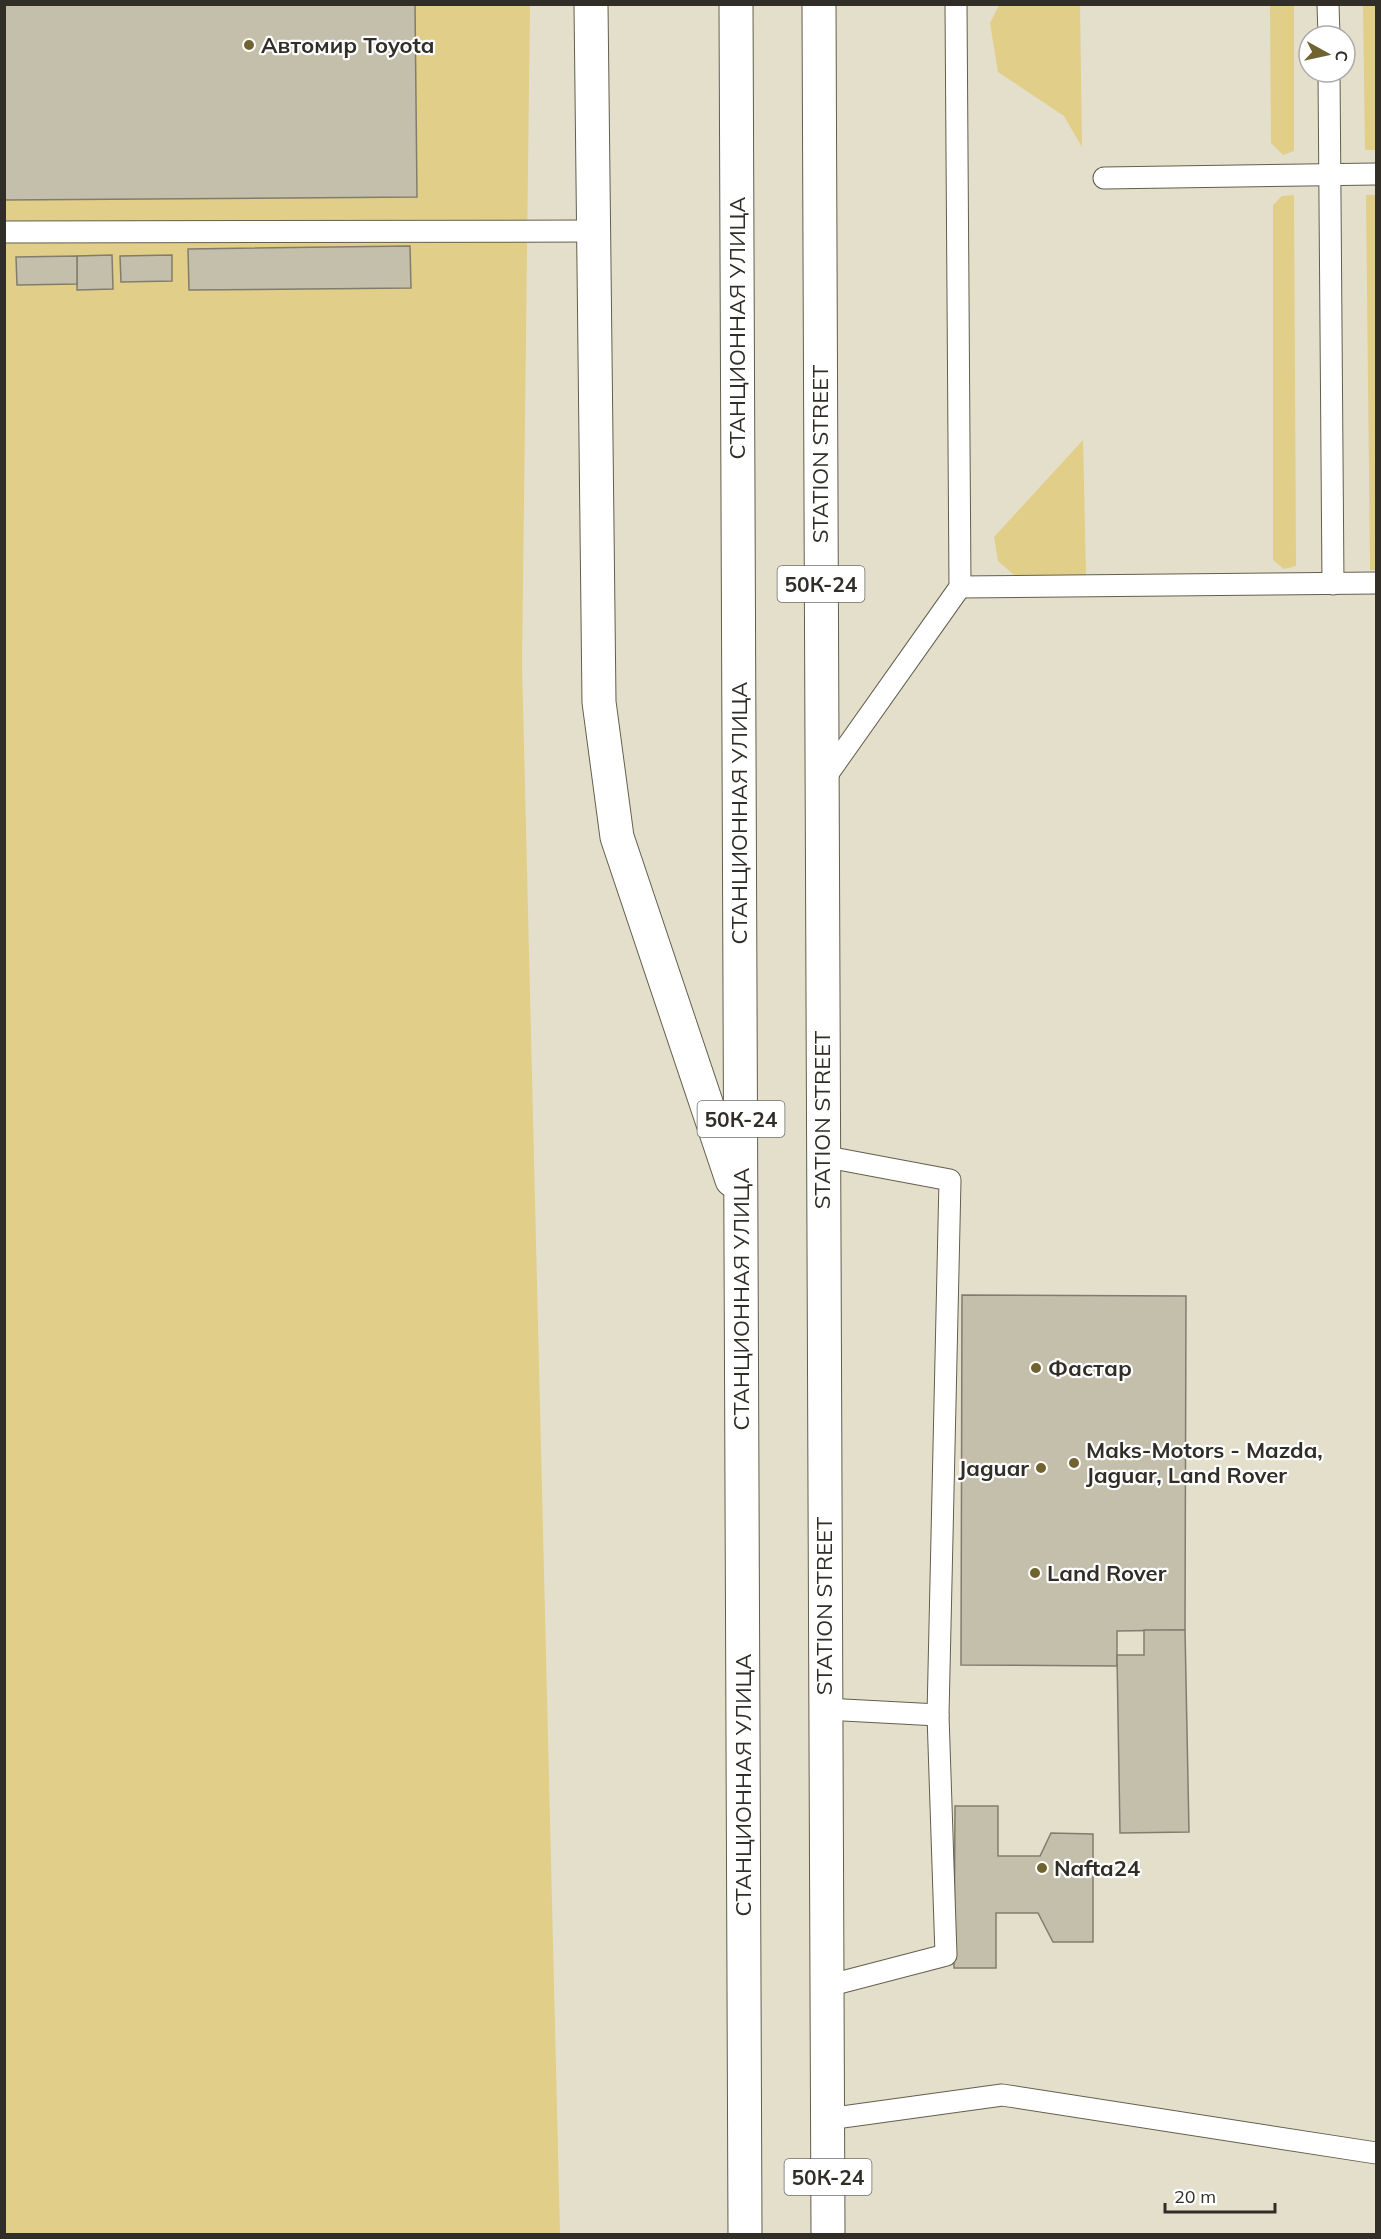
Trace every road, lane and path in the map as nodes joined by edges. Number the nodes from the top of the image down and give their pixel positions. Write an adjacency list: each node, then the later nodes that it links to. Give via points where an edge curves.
1 (591, 4): 11 (main road)
2 (736, 4): 18 (main road, СТАНЦИОННАЯ УЛИЦА / 50К-24)
3 (819, 4): 16 (main road, STATION STREET / 50К-24)
4 (1328, 4): 6 (lane)
5 (957, 5): 15 (lane)
6 (1329, 24)
7 (1329, 84): 8 (lane)
8 (1329, 174): 9 (lane); 10 (lane); 14 (lane)
9 (1377, 174)
10 (1104, 178)
11 (594, 231): 12 (lane); 18 (main road, via 599,702 617,837)
12 (4, 232)
13 (1377, 583): 14 (lane)
14 (1332, 584): 15 (lane)
15 (960, 587): 16 (lane)
16 (822, 782): 17 (main road, STATION STREET / 50К-24)
17 (822, 1156): 19 (main road, STATION STREET / 50К-24); 20 (lane, via 950,1180)
18 (741, 1205): 24 (main road, СТАНЦИОННАЯ УЛИЦА / 50К-24)
19 (825, 1709): 20 (lane); 21 (main road, STATION STREET / 50К-24)
20 (938, 1715): 21 (lane, via 946,1955)
21 (827, 1986): 22 (main road, STATION STREET / 50К-24)
22 (828, 2119): 23 (lane, via 1002,2095); 25 (main road, STATION STREET / 50К-24)
23 (1377, 2153)
24 (745, 2235)
25 (828, 2235)

